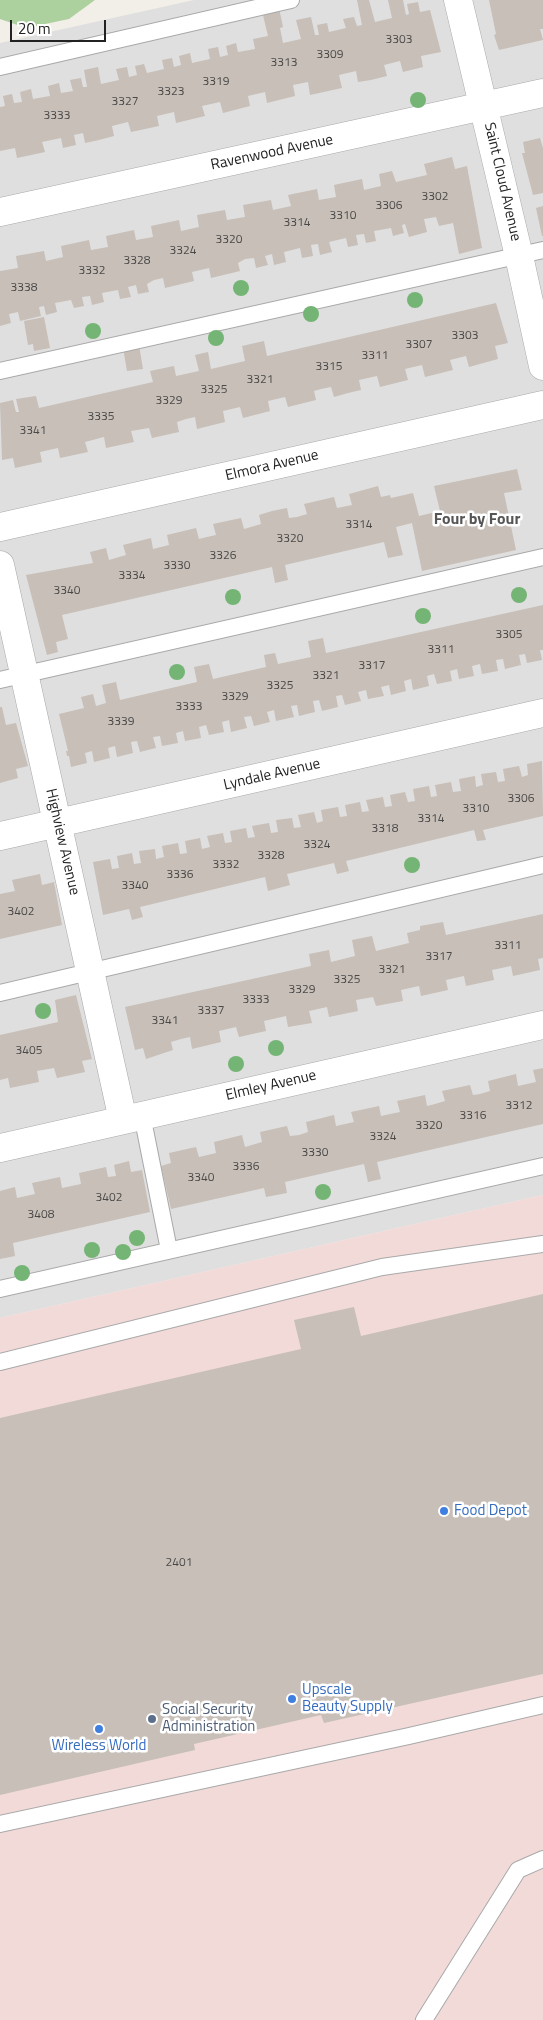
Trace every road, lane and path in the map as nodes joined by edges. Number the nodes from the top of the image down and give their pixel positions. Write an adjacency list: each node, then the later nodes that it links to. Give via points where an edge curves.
1 (292, 0): 3 (lane)
2 (458, 0): 5 (street, Saint Cloud Avenue)
3 (0, 66)
4 (543, 93): 5 (street, Ravenwood Avenue)
5 (485, 106): 6 (street, Ravenwood Avenue); 7 (street, Saint Cloud Avenue)
6 (0, 212)
7 (531, 253): 8 (street, Saint Cloud Avenue); 9 (lane)
8 (543, 366)
9 (0, 371)
10 (543, 405): 11 (street, Elmora Avenue)
11 (0, 527)
12 (543, 557): 14 (lane)
13 (0, 564): 14 (street, Highview Avenue)
14 (12, 677): 16 (street, Highview Avenue)
15 (543, 713): 16 (street, Lyndale Avenue)
16 (57, 823): 17 (street, Lyndale Avenue); 19 (street, Highview Avenue)
17 (0, 836)
18 (543, 865): 19 (lane)
19 (90, 971): 20 (lane); 22 (street, Highview Avenue)
20 (0, 993)
21 (543, 1025): 22 (street, Elmley Avenue)
22 (132, 1118): 23 (street, Elmley Avenue); 26 (lane)
23 (0, 1148)
24 (543, 1166): 26 (lane)
25 (543, 1244): 28 (lane, via 382,1267)
26 (169, 1250): 27 (lane)
27 (0, 1289)
28 (0, 1362)
29 (543, 1705): 30 (lane)
30 (0, 1824)
31 (543, 1860): 32 (lane, via 518,1870)
32 (424, 2020)

